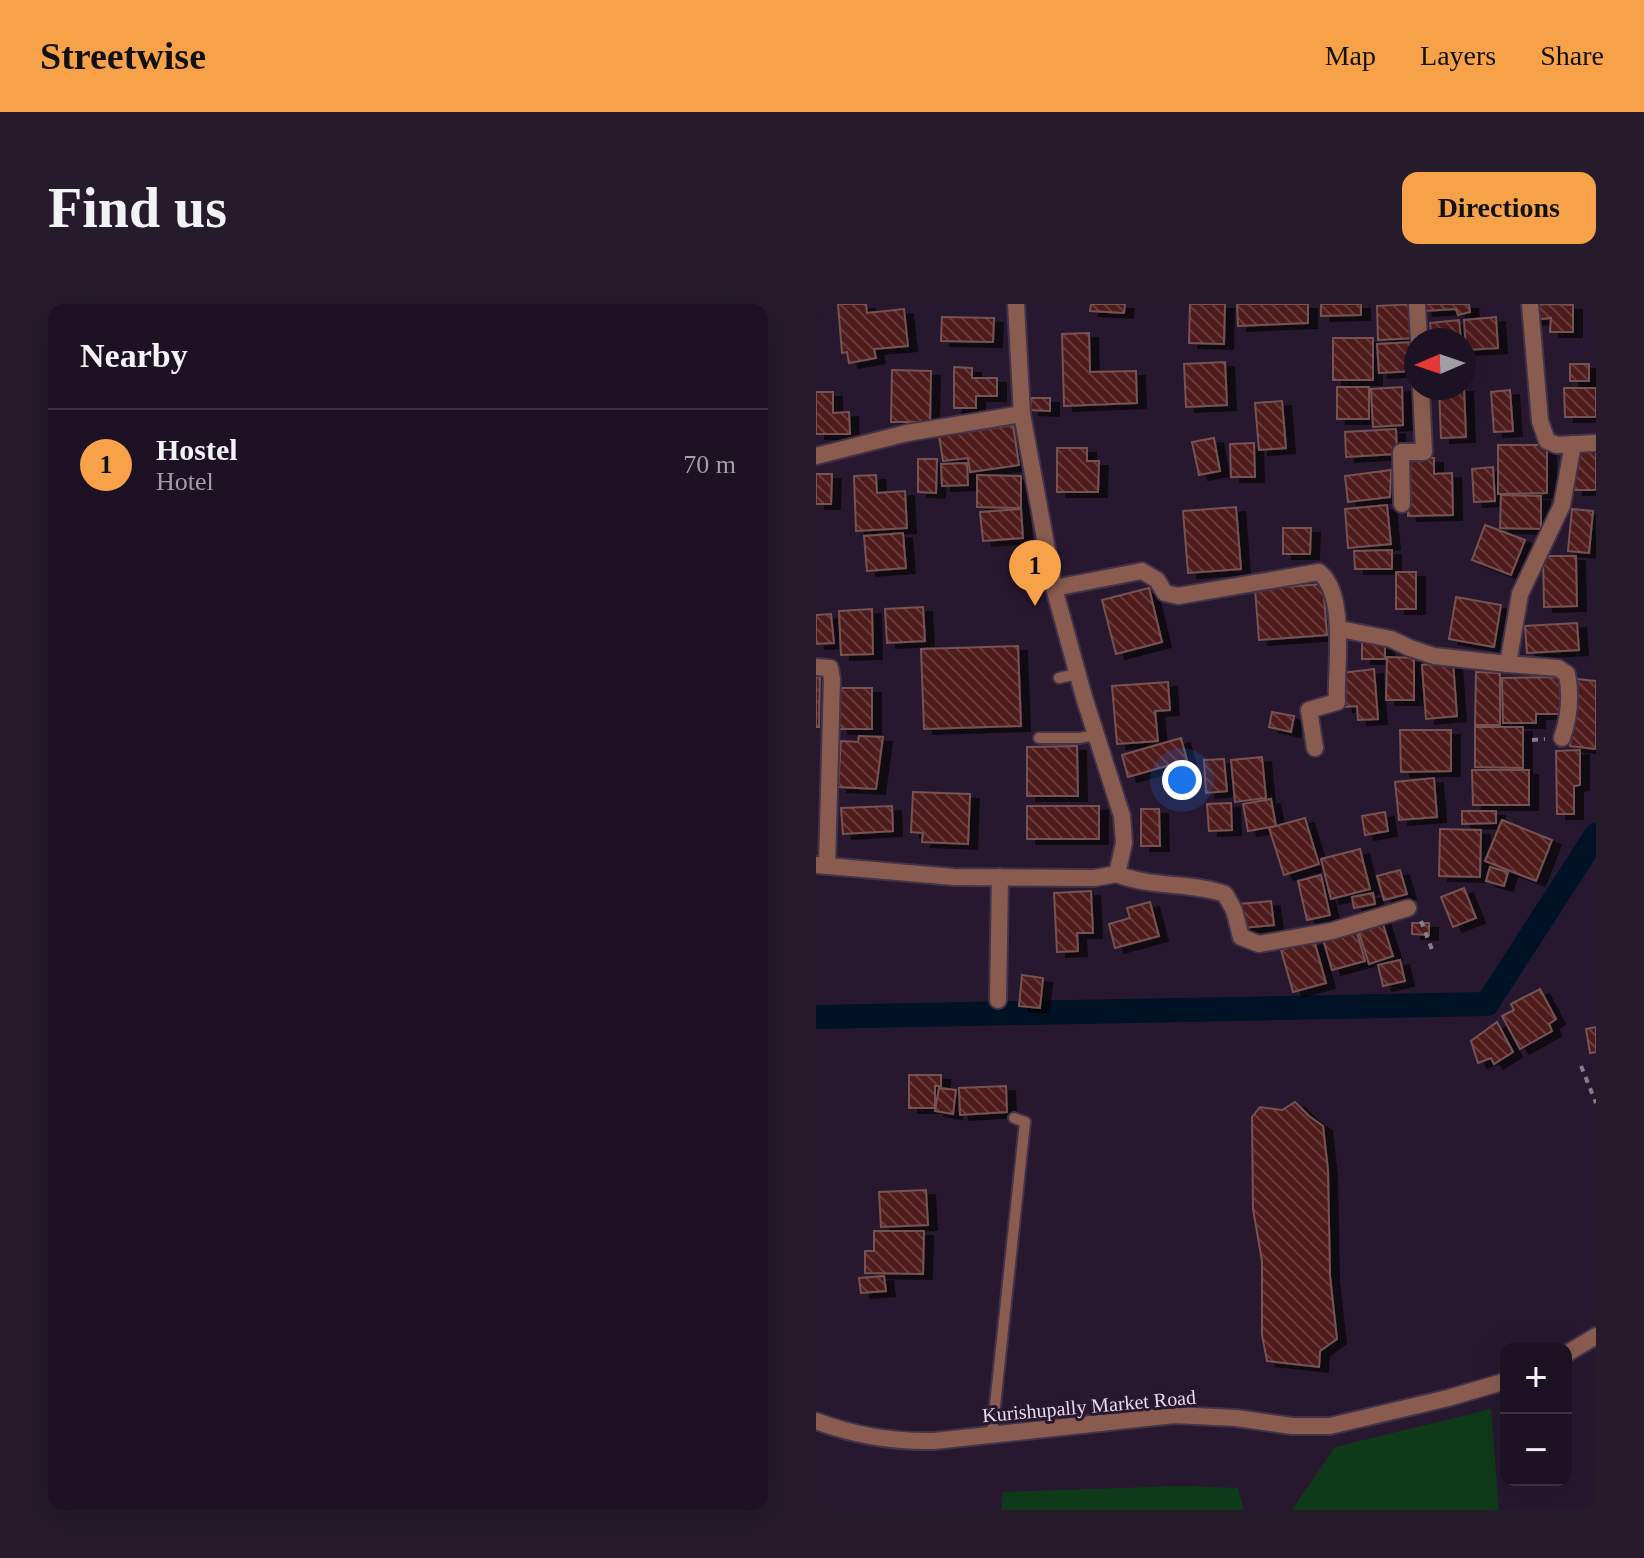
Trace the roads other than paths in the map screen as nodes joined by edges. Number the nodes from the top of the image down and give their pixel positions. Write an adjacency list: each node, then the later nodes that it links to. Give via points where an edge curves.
1 (1016, 304): 6 (street)
2 (1417, 304): 4 (street)
3 (1530, 304): 8 (street, via 1542,431 1547,441)
4 (1418, 328)
5 (1422, 400): 10 (street, via 1424,452 1401,452)
6 (1022, 414): 9 (street, via 907,433); 11 (street)
7 (1596, 443): 8 (street)
8 (1573, 444): 13 (street, via 1562,505 1520,594)
9 (816, 456)
10 (1402, 504)
11 (1054, 588): 12 (street, via 1142,571 1165,593 1178,596 1319,572 1327,578); 15 (street)
12 (1340, 629): 13 (street, via 1391,639 1434,656); 20 (street, via 1337,702 1309,710)
13 (1508, 664): 19 (street, via 1558,668 1567,674)
14 (816, 667): 21 (street, via 830,668 832,679)
15 (1077, 674): 16 (lane); 17 (street)
16 (1059, 678)
17 (1097, 735): 18 (lane); 22 (street, via 1122,816 1124,843)
18 (1039, 738)
19 (1562, 738)
20 (1315, 748)
21 (822, 866): 23 (street)
22 (1117, 874): 23 (street); 24 (street, via 1225,894 1241,937 1259,944 1332,931)
23 (1000, 877): 25 (street)
24 (1408, 908)
25 (998, 1000)
26 (1014, 1118): 31 (lane, via 1025,1122)
27 (1596, 1336): 28 (street)
28 (1572, 1350)
29 (1500, 1383): 31 (street, Kurishupally Market Road, via 1330,1426 1174,1415)
30 (816, 1421): 31 (street, Kurishupally Market Road, via 894,1442)
31 (992, 1434)

